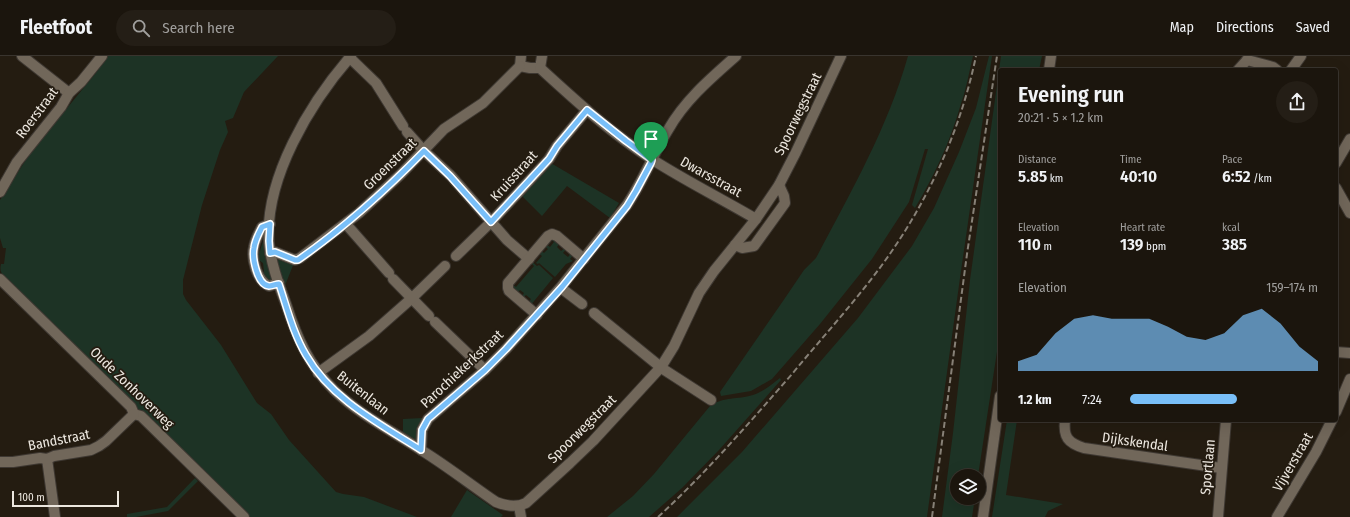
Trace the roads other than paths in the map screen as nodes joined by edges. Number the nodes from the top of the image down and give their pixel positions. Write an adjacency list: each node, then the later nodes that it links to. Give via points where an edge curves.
1 (22, 56): 17 (street)
2 (102, 56): 17 (street, Roerstraat)
3 (542, 56): 12 (street)
4 (736, 56): 21 (street, Parochiekerkstraat, via 709,79 687,103 668,129)
5 (842, 56): 23 (street, Spoorwegstraat)
6 (1051, 56): 13 (street)
7 (1301, 56): 16 (street)
8 (351, 57): 20 (street, via 376,83 405,129); 29 (street, Buitenlaan, via 314,104 294,140 279,179)
9 (1247, 58): 11 (street); 14 (street)
10 (521, 61): 12 (street, via 530,68); 20 (street, Groenstraat, via 483,103 444,129)
11 (1262, 63): 15 (street)
12 (540, 68): 18 (street, Dwarsstraat)
13 (1049, 68)
14 (1240, 68)
15 (1274, 68)
16 (1292, 68)
17 (69, 93): 24 (street, Roerstraat, via 61,107 17,162)
18 (587, 110): 21 (street, Dwarsstraat); 28 (street, Kruisstraat, via 549,159)
19 (1350, 139): 22 (street)
20 (424, 151): 28 (street); 30 (street, Groenstraat)
21 (652, 160): 27 (street, Dwarsstraat); 35 (street, Parochiekerkstraat, via 627,206)
22 (1338, 160)
23 (779, 185): 27 (street, Spoorwegstraat); 31 (street, via 785,204 754,246 742,248)
24 (0, 192)
25 (1338, 192): 26 (street)
26 (1350, 213)
27 (756, 219): 31 (street, Spoorwegstraat)
28 (491, 222): 33 (street, Kruisstraat); 34 (street)
29 (270, 224): 32 (street, Buitenlaan); 38 (street, via 262,227 253,254 261,281 269,286)
30 (346, 224): 32 (street, Groenstraat, via 298,260 275,252); 40 (street)
31 (735, 245): 46 (street, Spoorwegstraat, via 700,293 674,346)
32 (270, 253): 38 (street, Buitenlaan)
33 (456, 256)
34 (529, 259): 35 (street, via 552,234); 43 (street, via 508,283 508,288)
35 (584, 259): 39 (street, Parochiekerkstraat)
36 (445, 266): 40 (street)
37 (0, 279): 53 (street, Oude Zonhoverweg, via 131,407)
38 (279, 284): 48 (street, Buitenlaan, via 296,334)
39 (561, 288): 41 (street); 43 (street, Parochiekerkstraat)
40 (411, 299): 47 (street); 48 (street, via 369,336)
41 (582, 304)
42 (594, 313): 46 (street)
43 (537, 315): 47 (street, Parochiekerkstraat)
44 (1338, 352): 45 (street)
45 (1350, 353)
46 (660, 367): 50 (street); 61 (street, Spoorwegstraat, via 593,441 526,503)
47 (485, 370): 57 (street, Parochiekerkstraat, via 428,419 422,430)
48 (318, 373): 57 (street, Buitenlaan, via 353,405)
49 (1350, 378): 51 (street)
50 (711, 400)
51 (1338, 407)
52 (998, 410): 65 (street)
53 (134, 414): 58 (street, Bandstraat, via 100,446); 63 (street, Oude Zonhoverweg, via 141,416)
54 (1065, 422): 60 (street, Dijkskendal, via 1067,438 1073,445)
55 (1226, 422): 60 (street, Sportlaan)
56 (1331, 422): 67 (street, Vijverstraat)
57 (421, 450): 61 (street, Buitenlaan, via 496,502)
58 (47, 459): 59 (street, Bandstraat); 62 (street)
59 (0, 462)
60 (1221, 468): 66 (street, Sportlaan)
61 (519, 506): 64 (street)
62 (55, 517)
63 (244, 517)
64 (520, 517)
65 (983, 517)
66 (1218, 517)
67 (1277, 517)

